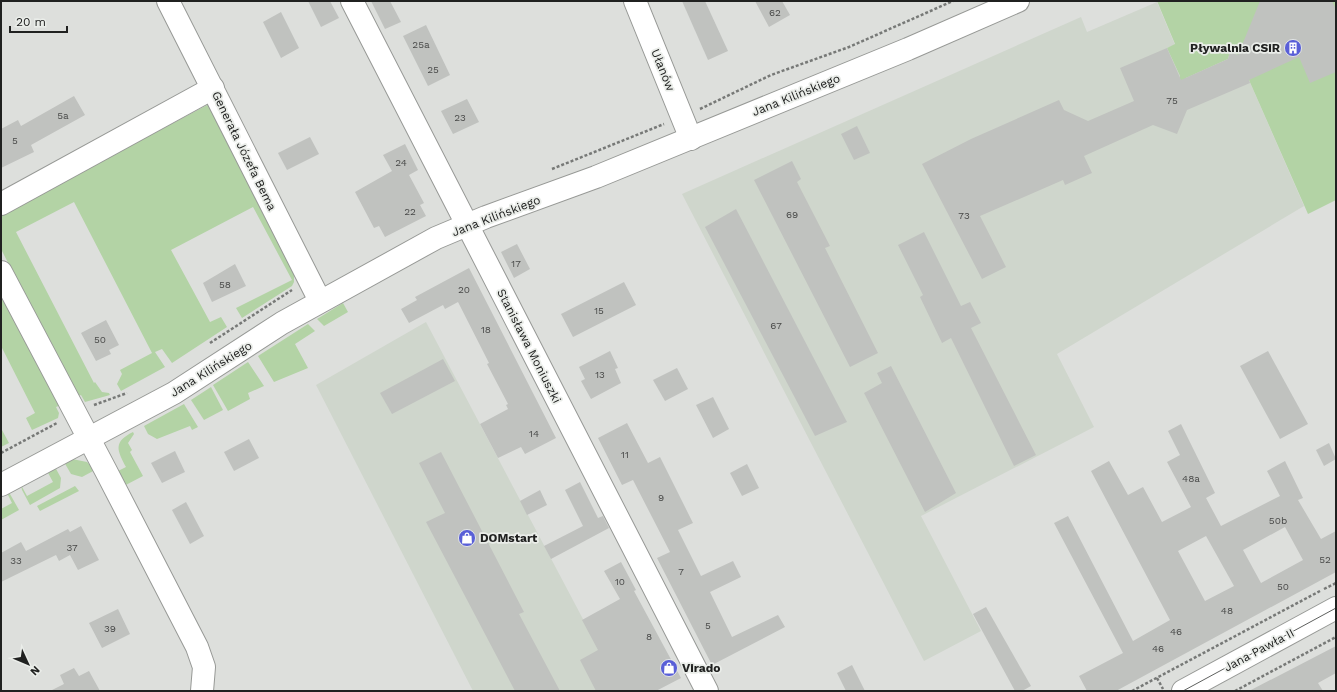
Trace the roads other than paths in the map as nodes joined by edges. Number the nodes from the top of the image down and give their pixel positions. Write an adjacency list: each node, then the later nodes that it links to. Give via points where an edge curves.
1 (168, 1): 5 (street, Generała Józefa Bema)
2 (352, 1): 8 (street, Stanisława Moniuszki)
3 (635, 1): 6 (street, Ułanów)
4 (1018, 1): 6 (street, Jana Kilińskiego)
5 (213, 88): 7 (street); 10 (street, Generała Józefa Bema)
6 (691, 138): 8 (street, Jana Kilińskiego)
7 (1, 204)
8 (467, 226): 10 (street, Jana Kilińskiego, via 436,238); 16 (street, Stanisława Moniuszki)
9 (1, 272): 11 (street)
10 (320, 301): 11 (street, Jana Kilińskiego, via 174,394)
11 (88, 439): 12 (street, Jana Kilińskiego); 15 (street, via 197,647 204,667)
12 (1, 485)
13 (1336, 608): 14 (street, Jana Pawła II)
14 (1194, 688)
15 (202, 691)
16 (708, 691)

